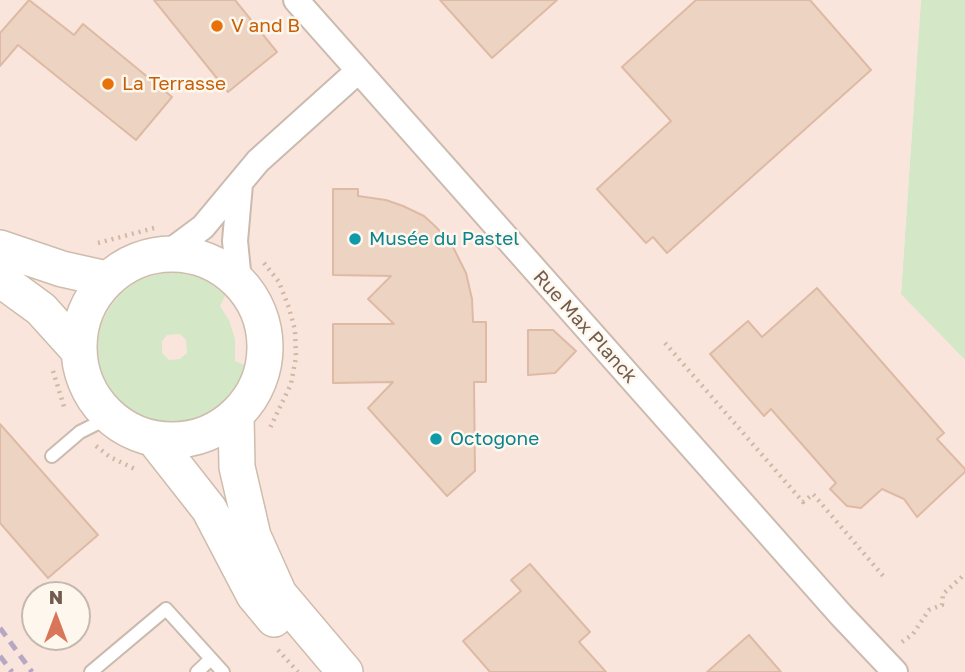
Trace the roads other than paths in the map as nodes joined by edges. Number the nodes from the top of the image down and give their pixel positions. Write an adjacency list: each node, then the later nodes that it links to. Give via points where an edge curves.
1 (296, 0): 2 (street, Rue Max Planck)
2 (358, 71): 3 (street, via 258,161); 15 (street, Rue Max Planck)
3 (240, 184): 4 (street, via 203,228); 6 (street, via 235,241)
4 (165, 240): 6 (main road, via 218,265); 8 (main road, via 146,257)
5 (0, 248): 8 (main road)
6 (249, 268): 10 (main road, via 265,334 265,364 255,393)
7 (0, 279): 9 (main road, via 41,310)
8 (107, 279): 9 (main road, via 81,324)
9 (78, 350): 11 (main road)
10 (236, 416): 12 (main road, via 202,435); 20 (main road, via 237,467 253,536 279,594)
11 (103, 432): 12 (main road, via 131,431); 13 (lane, via 79,432)
12 (154, 439): 19 (main road, via 209,509 254,594)
13 (52, 456)
14 (212, 659): 16 (lane, via 166,609); 17 (lane); 18 (lane)
15 (889, 665)
16 (91, 672)
17 (197, 672)
18 (223, 672)
19 (317, 672)
20 (345, 672)

